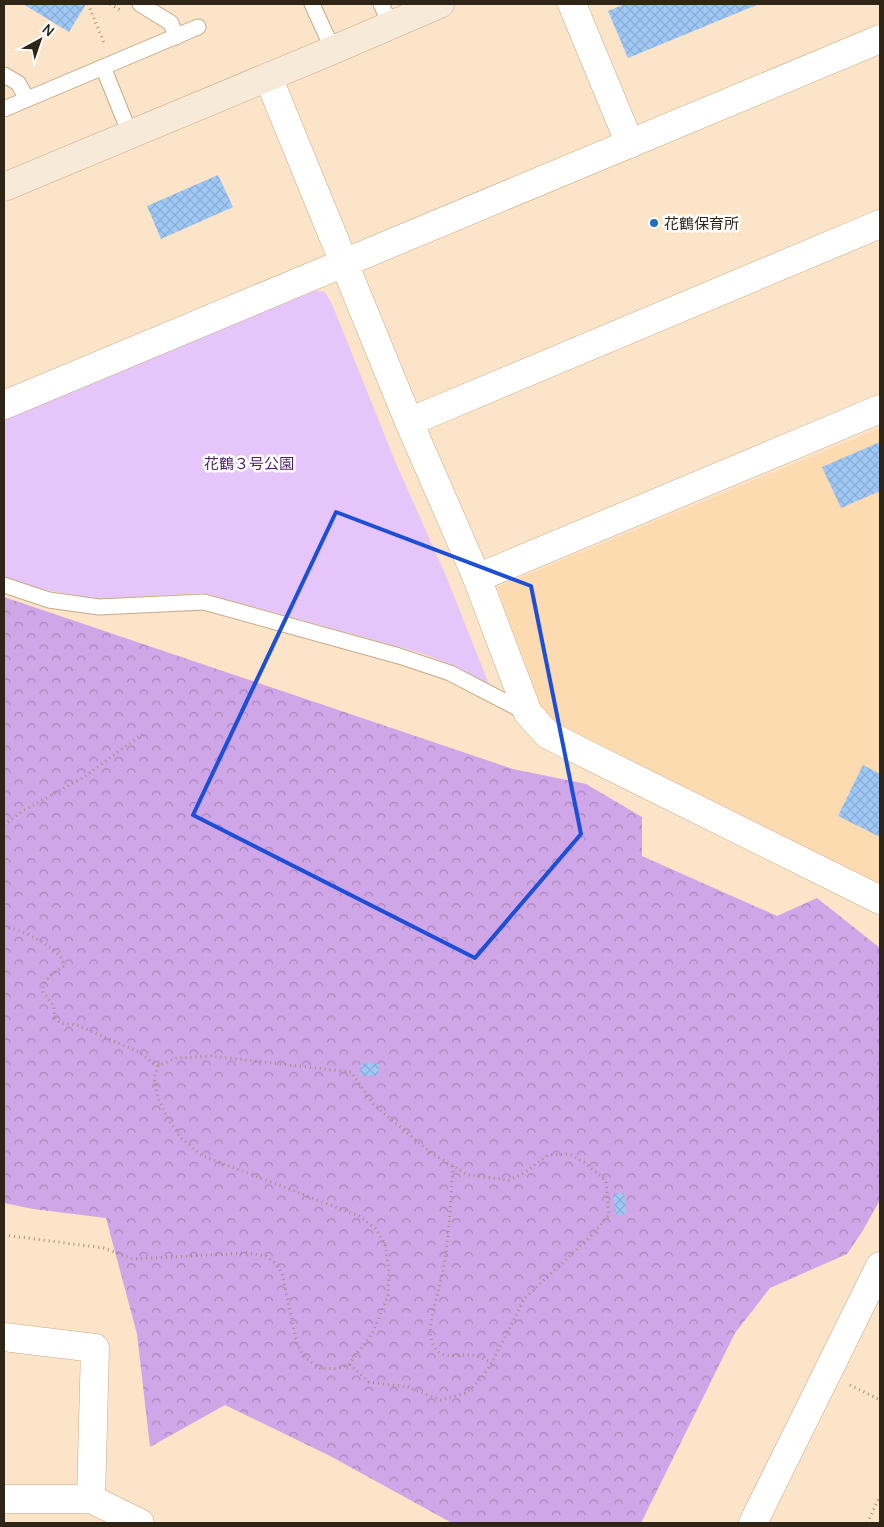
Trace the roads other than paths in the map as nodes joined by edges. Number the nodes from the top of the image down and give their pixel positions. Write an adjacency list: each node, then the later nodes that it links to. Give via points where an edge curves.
1 (140, 4): 7 (lane, via 171,23)
2 (312, 4): 9 (lane)
3 (440, 4): 5 (street)
4 (572, 4): 16 (street)
5 (386, 14): 9 (street)
6 (198, 27): 7 (lane)
7 (176, 37): 10 (lane)
8 (880, 39): 16 (street)
9 (333, 50): 12 (street)
10 (108, 65): 13 (lane); 15 (lane)
11 (4, 74): 13 (lane, via 18,83)
12 (268, 77): 15 (street); 19 (street)
13 (27, 99): 14 (lane)
14 (4, 109)
15 (130, 134): 17 (street)
16 (630, 144): 19 (street)
17 (4, 187)
18 (880, 224): 22 (street)
19 (344, 263): 20 (street); 22 (street)
20 (4, 405)
21 (880, 409): 23 (street)
22 (409, 422): 23 (street)
23 (477, 578): 25 (street)
24 (4, 586): 25 (lane, via 49,600 99,607 204,602 450,673)
25 (528, 713): 26 (street, via 547,734)
26 (880, 900)
27 (880, 1266): 32 (street)
28 (4, 1337): 30 (street, via 95,1348)
29 (4, 1498): 30 (street)
30 (91, 1499): 31 (street)
31 (140, 1523)
32 (753, 1523)

